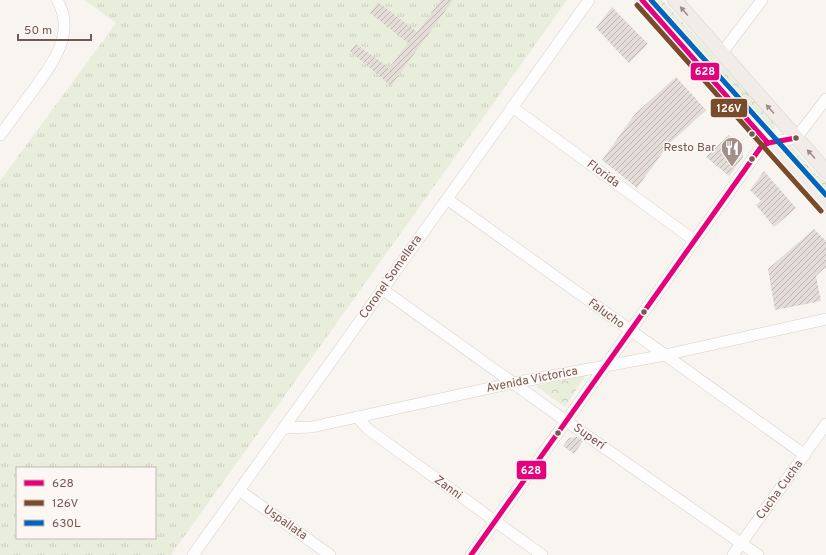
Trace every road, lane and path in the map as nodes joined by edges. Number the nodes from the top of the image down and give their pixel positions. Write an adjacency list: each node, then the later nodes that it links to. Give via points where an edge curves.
1 (56, 0): 9 (street, via 61,7 64,22 64,36 60,49 52,65)
2 (589, 0): 8 (street, Coronel Somellera)
3 (642, 0): 11 (main road)
4 (675, 0): 6 (main road, one-way to 4)
5 (762, 0): 6 (street)
6 (721, 54): 10 (main road, one-way to 6)
7 (826, 100): 10 (street)
8 (512, 107): 13 (street, Coronel Somellera); 15 (street, Florida)
9 (0, 135)
10 (796, 138): 11 (street); 12 (main road, one-way to 10)
11 (768, 143): 14 (main road); 15 (street, via 761,147)
12 (826, 171)
13 (447, 199): 16 (street, Coronel Somellera); 18 (street, Falucho)
14 (826, 206)
15 (695, 241): 18 (street)
16 (382, 289): 21 (street, Superí); 25 (street, Coronel Somellera)
17 (826, 319): 19 (street, Avenida Victorica)
18 (630, 332): 19 (street, Falucho); 20 (street)
19 (665, 355): 20 (street, Avenida Victorica); 26 (street, Falucho)
20 (605, 366): 21 (street, Avenida Victorica); 23 (street)
21 (513, 383): 22 (street, Avenida Victorica); 23 (street, Superí)
22 (357, 417): 25 (street, Avenida Victorica, via 312,427); 28 (street, Zanni, via 369,430)
23 (566, 421): 28 (street); 29 (street, Superí)
24 (826, 424): 26 (street, Cucha Cucha)
25 (285, 428): 27 (street, Coronel Somellera)
26 (805, 455): 29 (street, Cucha Cucha)
27 (240, 491): 30 (street, Coronel Somellera); 31 (street, Uspallata)
28 (495, 522): 32 (street); 33 (street, Zanni)
29 (742, 543): 34 (street, Cucha Cucha); 35 (street, Superí)
30 (193, 555)
31 (330, 555)
32 (471, 555)
33 (542, 555)
34 (733, 555)
35 (758, 555)

